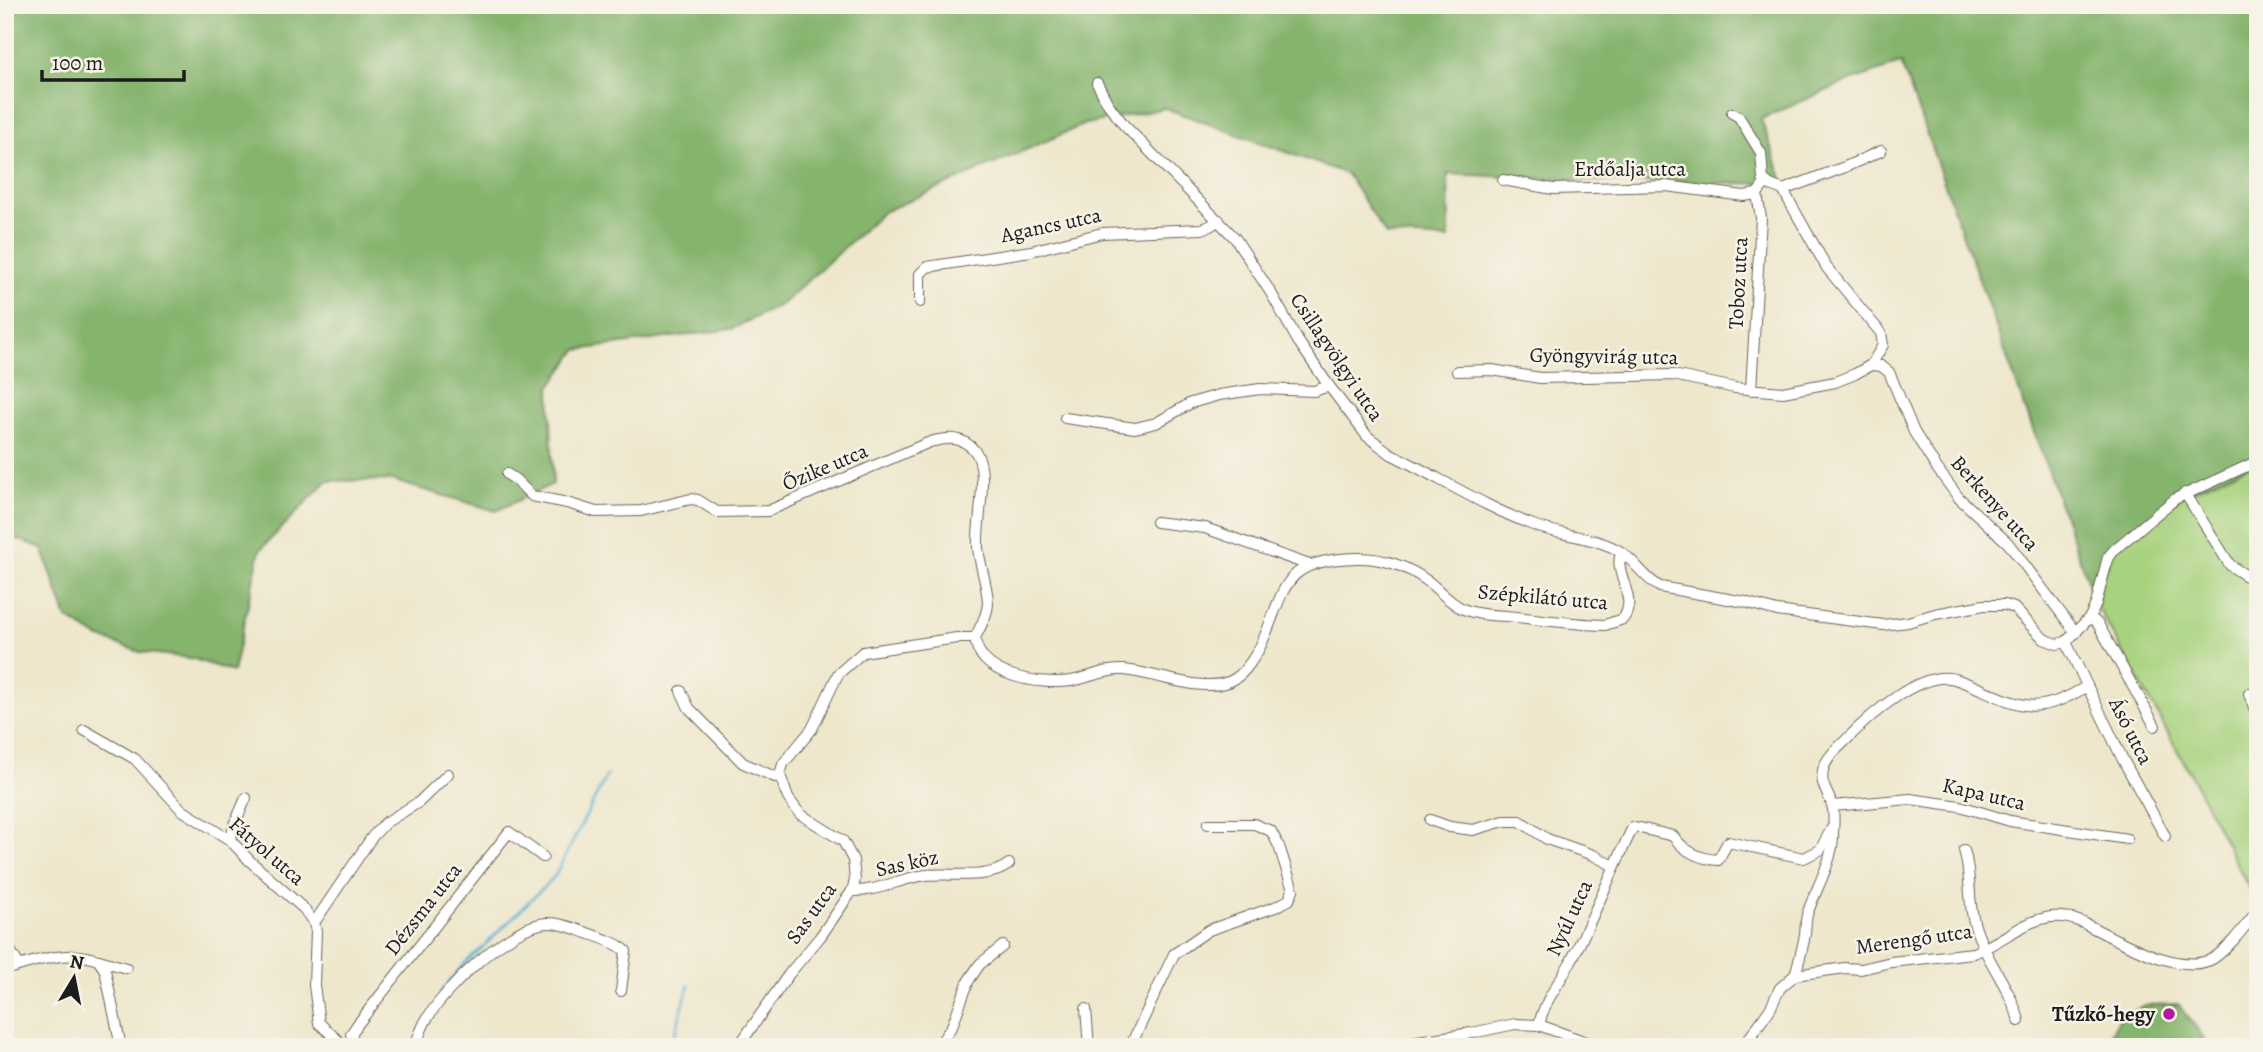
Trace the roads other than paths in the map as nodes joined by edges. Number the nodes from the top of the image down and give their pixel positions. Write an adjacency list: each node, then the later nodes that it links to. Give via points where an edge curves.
1 (1097, 83): 8 (street, Csillagvölgyi utca, via 1124,125)
2 (1732, 113): 5 (street, via 1761,153)
3 (1881, 150): 6 (street)
4 (1503, 180): 7 (street, Erdőalja utca, via 1553,189 1666,186 1744,197)
5 (1766, 182): 6 (street); 7 (street)
6 (1783, 190): 10 (street, via 1827,268 1881,333 1883,345)
7 (1757, 194): 13 (street, Toboz utca, via 1761,218)
8 (1219, 220): 9 (street, Agancs utca, via 1202,229 1102,233 1031,251 925,268 919,279); 12 (street, Csillagvölgyi utca, via 1247,255)
9 (919, 302)
10 (1871, 365): 13 (street, Gyöngyvirág utca, via 1835,382 1783,391); 23 (street, Berkenye utca, via 1889,372 1914,432 1959,498 2008,543)
11 (1457, 371): 13 (street, Gyöngyvirág utca, via 1492,370 1540,378 1673,375)
12 (1329, 386): 14 (street, via 1314,391 1260,389 1219,395 1135,428); 19 (street, Csillagvölgyi utca, via 1367,436 1391,454 1520,520)
13 (1751, 390)
14 (1065, 418)
15 (2258, 460): 17 (street)
16 (507, 474): 24 (street, Őzike utca, via 532,496 600,513 641,511 691,499 717,512 768,511 930,442 962,439 977,455 981,474 978,547 988,603)
17 (2185, 493): 21 (street, via 2230,565); 22 (street, via 2108,557)
18 (1156, 522): 20 (street, via 1205,528)
19 (1621, 552): 20 (street, Szépkilátó utca, via 1619,568 1629,607 1623,619 1605,625 1479,614 1452,603 1415,572 1384,561 1358,558); 25 (street, via 1660,587 1777,611 1883,625 1984,605 2006,605 2050,642)
20 (1308, 565): 24 (street, via 1282,590 1250,663 1237,677 1214,686 1123,670 1062,681 1014,675 984,661)
21 (2258, 584)
22 (2090, 617): 23 (street); 30 (street)
23 (2076, 633): 25 (street)
24 (975, 638): 33 (street, via 863,652 851,660 838,674 818,719 783,764)
25 (2066, 642): 26 (street, Ásó utca)
26 (2087, 685): 35 (street, via 2045,705 2027,706 1949,677 1924,682 1884,705 1827,761 1823,783); 39 (street, Ásó utca)
27 (681, 691): 33 (street, via 689,708 743,763 775,778)
28 (2249, 694): 29 (street)
29 (2258, 718)
30 (2155, 726)
31 (84, 730): 41 (street, Fátyol utca, via 135,759 182,810)
32 (448, 775): 48 (street, via 372,837)
33 (780, 775): 46 (street, Sas utca, via 800,814 846,845 855,868)
34 (246, 798): 41 (street)
35 (1833, 806): 38 (street); 40 (street, Kapa utca, via 1910,799 1960,806 2010,821)
36 (1430, 820): 45 (street, via 1473,830 1521,821 1547,839)
37 (1208, 824): 69 (street, via 1254,824 1271,831 1293,890 1289,900 1209,930 1174,954)
38 (1833, 828): 45 (street, Nyúl utca, via 1820,850 1804,858 1728,842 1718,860 1704,859 1680,846 1673,836 1636,828); 56 (street, via 1829,858 1807,914)
39 (2165, 836)
40 (2127, 839)
41 (230, 840): 48 (street, Fátyol utca)
42 (1964, 850): 51 (street, via 1969,908)
43 (543, 857): 64 (street, Dézsma utca, via 509,832 357,1024 351,1034)
44 (1009, 864): 46 (street, Sas köz, via 981,874 917,876 881,889)
45 (1614, 866): 60 (street, Nyúl utca)
46 (852, 891): 66 (street, Sas utca)
47 (2258, 910): 51 (street, Merengő utca, via 2219,954 2199,963 2148,954 2062,917 2017,929)
48 (314, 923): 63 (street, via 319,1023)
49 (5, 942): 53 (street)
50 (1003, 946): 67 (street, via 980,964 969,980 952,1026)
51 (1983, 950): 56 (street, Merengő utca); 59 (street, via 2011,997)
52 (98, 960): 53 (street, via 48,958); 54 (street); 62 (street, via 105,970)
53 (19, 965): 55 (street)
54 (126, 968)
55 (5, 970)
56 (1795, 975): 73 (street, via 1780,988)
57 (621, 991): 65 (street, via 626,951 621,947 550,923 533,926 491,950 458,981 426,1020)
58 (1087, 1009): 68 (street)
59 (2018, 1021)
60 (1539, 1025): 61 (street, via 1515,1024); 72 (street)
61 (1472, 1033): 70 (street); 71 (street)
62 (121, 1047)
63 (345, 1047)
64 (356, 1047)
65 (414, 1047)
66 (738, 1047)
67 (938, 1047)
68 (1089, 1047)
69 (1130, 1047)
70 (1377, 1047)
71 (1471, 1047)
72 (1600, 1047)
73 (1743, 1047)

